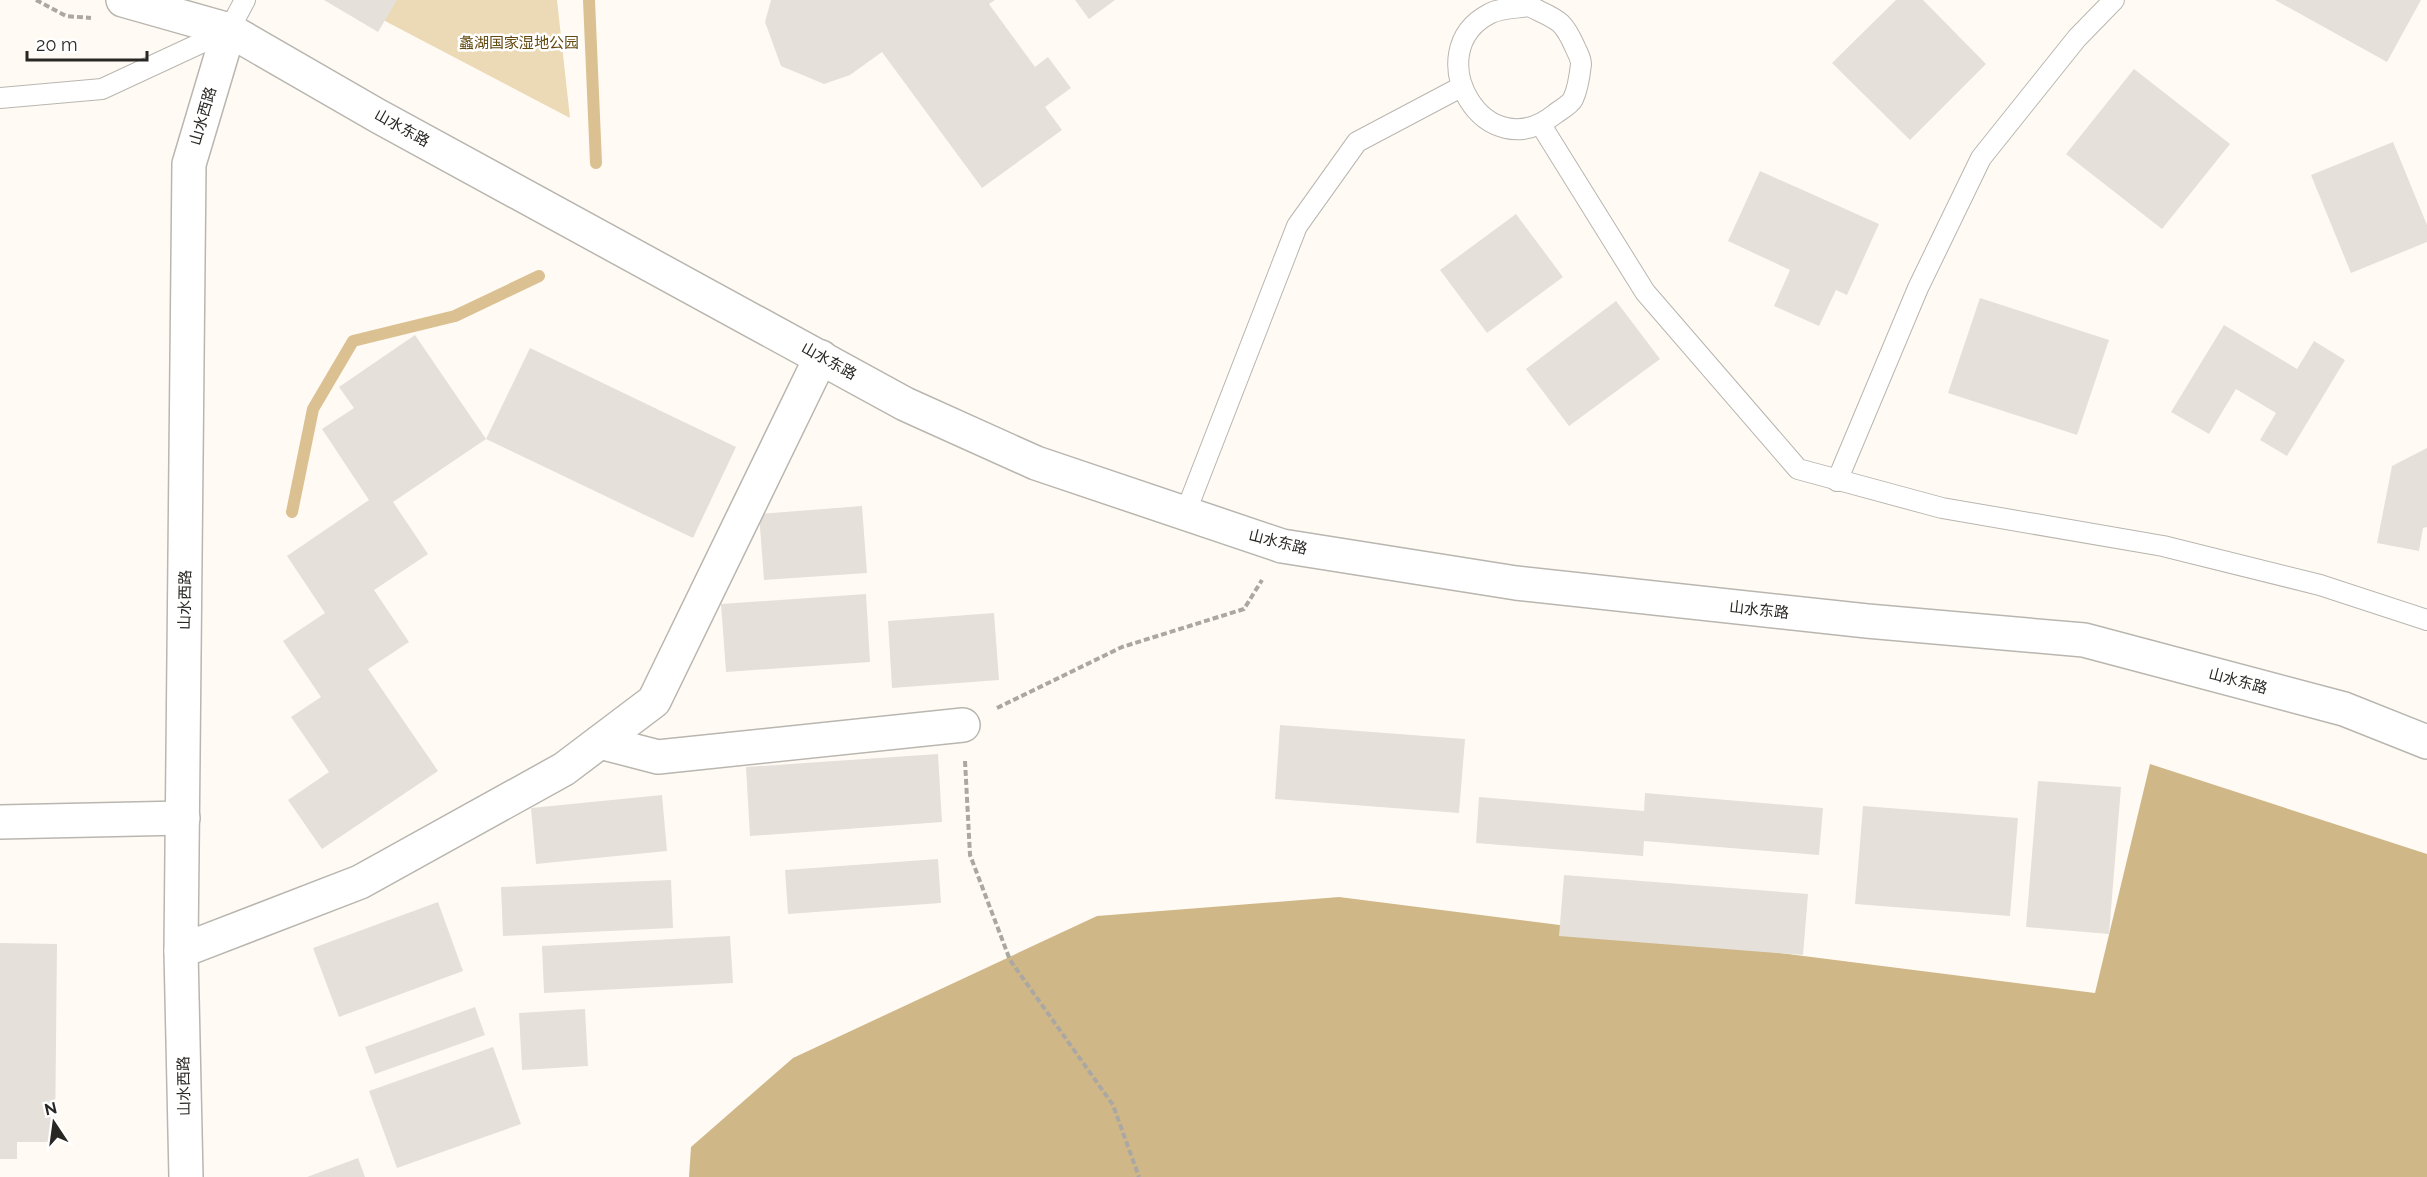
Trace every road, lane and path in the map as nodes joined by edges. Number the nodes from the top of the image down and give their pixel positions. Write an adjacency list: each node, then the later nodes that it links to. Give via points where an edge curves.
1 (123, 0): 6 (main road, 山水东路)
2 (203, 0): 6 (main road, 山水东路)
3 (245, 0): 6 (lane)
4 (2114, 0): 11 (lane, via 2077,38 1981,158 1918,288)
5 (1486, 7): 7 (lane, via 1468,32 1458,59); 9 (lane, via 1529,6 1565,24 1582,61 1572,100)
6 (229, 30): 8 (lane, via 102,89); 10 (main road, 山水东路, via 378,116); 18 (main road, 山水西路, via 189,164)
7 (1461, 87): 9 (lane, via 1473,108 1492,124 1517,130); 12 (lane, via 1357,142 1297,226)
8 (0, 98)
9 (1541, 125): 11 (lane, via 1645,292 1798,469)
10 (821, 357): 12 (main road, 山水东路, via 905,404 1036,463); 16 (main road, via 654,701)
11 (1837, 481): 14 (lane, via 1942,508 2163,546 2320,585)
12 (1185, 514): 13 (main road, 山水东路)
13 (1282, 546): 15 (path, via 1244,609 1122,647); 17 (main road, 山水东路, via 1516,584 2084,640 2344,709)
14 (2427, 620)
15 (963, 725): 16 (main road, via 658,757); 22 (path, via 970,855 1010,960 1113,1105)
16 (600, 742): 20 (main road, via 564,769 360,882)
17 (2427, 742)
18 (183, 818): 19 (main road); 20 (main road, 山水西路)
19 (0, 822)
20 (181, 951): 21 (main road, 山水西路)
21 (186, 1177)
22 (1139, 1177)

